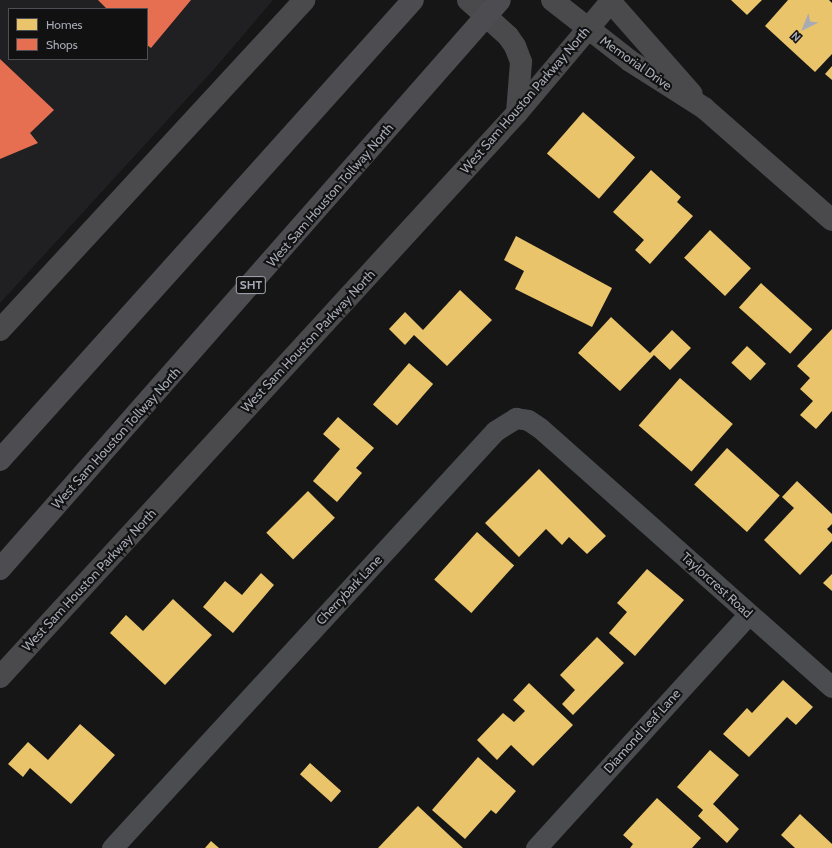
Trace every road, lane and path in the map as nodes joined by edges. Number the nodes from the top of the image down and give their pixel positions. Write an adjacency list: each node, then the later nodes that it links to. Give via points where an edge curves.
1 (304, 0): 11 (main road)
2 (414, 0): 12 (highway)
3 (468, 0): 9 (main road, via 508,36 515,46 521,62)
4 (500, 0): 14 (highway, West Sam Houston Tollway North / SHT)
5 (610, 0): 7 (main road, West Sam Houston Parkway North); 8 (main road, Memorial Drive)
6 (553, 1): 7 (main road, Memorial Drive)
7 (588, 29): 8 (main road, Memorial Drive, via 630,61); 9 (main road, West Sam Houston Parkway North)
8 (704, 108): 10 (main road, Memorial Drive)
9 (517, 113): 16 (main road, West Sam Houston Parkway North)
10 (832, 220)
11 (0, 330)
12 (0, 460)
13 (602, 483): 15 (street, Taylorcrest Road); 18 (street, Cherrybark Lane, via 528,420 516,418 504,423)
14 (0, 568)
15 (749, 614): 17 (street, Taylorcrest Road); 19 (street, Diamond Leaf Lane)
16 (0, 677)
17 (832, 687)
18 (112, 848)
19 (536, 848)

